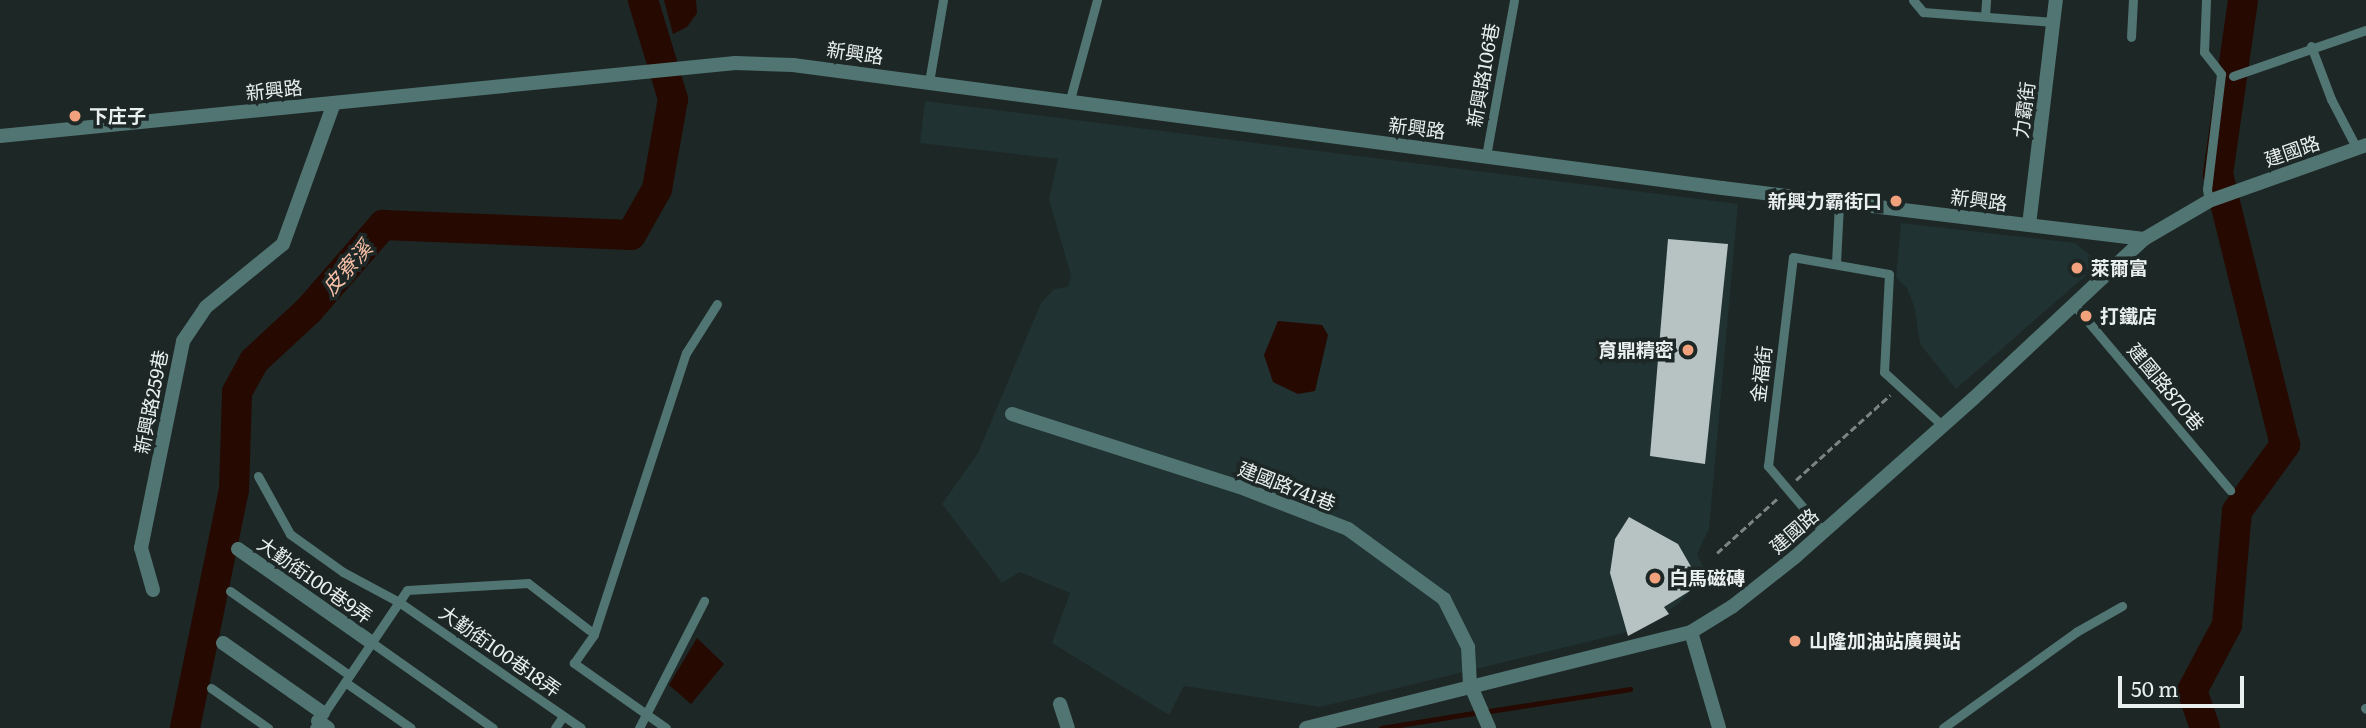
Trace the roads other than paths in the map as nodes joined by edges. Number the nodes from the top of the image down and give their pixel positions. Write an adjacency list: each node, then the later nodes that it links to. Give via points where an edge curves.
1 (943, 0): 15 (lane)
2 (1097, 0): 17 (lane)
3 (1514, 0): 20 (lane, 新興路106巷)
4 (1913, 0): 9 (lane, via 1923,12)
5 (1986, 0): 9 (lane)
6 (2056, 0): 10 (street, 力霸街)
7 (2133, 0): 12 (lane)
8 (2206, 0): 21 (lane, via 2204,52 2221,74 2207,189)
9 (1985, 16): 10 (lane)
10 (2054, 22): 23 (street, 力霸街)
11 (2366, 30): 13 (lane)
12 (2131, 37)
13 (2311, 46): 14 (lane); 19 (lane, via 2331,99)
14 (2233, 76)
15 (929, 82): 16 (street, 新興路, via 793,65 685,68); 17 (street, 新興路)
16 (334, 103): 18 (street, 新興路); 34 (street, 新興路259巷, via 283,244 206,307 183,341 141,548)
17 (1069, 103): 20 (street, 新興路)
18 (0, 136)
19 (2362, 147): 21 (street, 建國路)
20 (1486, 156): 22 (street, 新興路)
21 (2220, 197): 24 (street, 建國路)
22 (1839, 203): 23 (street, 新興路); 25 (lane)
23 (2029, 225): 24 (street, 新興路)
24 (2144, 239): 27 (street, 建國路)
25 (1836, 263): 29 (lane, via 1889,274 1884,372); 32 (lane, 金福街, via 1793,257 1768,466)
26 (717, 304): 47 (lane, via 686,353 594,634 573,663)
27 (2074, 306): 29 (street, 建國路); 31 (lane, 建國路870巷)
28 (1012, 414): 44 (street, 建國路741巷, via 1245,489 1348,529 1444,599 1468,647)
29 (1943, 426): 32 (street, 建國路)
30 (258, 476): 37 (lane, 大勤街100巷18弄, via 290,534 343,572)
31 (2230, 490)
32 (1824, 532): 40 (street, 建國路, via 1733,606)
33 (238, 550): 41 (street, 大勤街100巷9弄)
34 (153, 590)
35 (230, 592): 43 (lane)
36 (704, 601): 47 (lane)
37 (399, 602): 39 (lane, via 407,590 528,583); 41 (lane); 48 (lane, 大勤街100巷18弄)
38 (2122, 606): 61 (lane, via 2076,632)
39 (589, 630)
40 (1691, 632): 44 (street, 建國路); 60 (street)
41 (371, 642): 43 (lane); 52 (lane)
42 (223, 643): 49 (street)
43 (347, 678): 49 (lane); 51 (lane)
44 (1470, 684): 58 (street, 建國路); 59 (street)
45 (211, 688): 50 (lane)
46 (1060, 704): 57 (street)
47 (649, 713): 55 (lane); 56 (lane)
48 (563, 716): 53 (lane); 54 (lane, 大勤街100巷18弄)
49 (321, 723)
50 (268, 728)
51 (411, 728)
52 (493, 728)
53 (555, 728)
54 (581, 728)
55 (639, 728)
56 (666, 728)
57 (1068, 728)
58 (1306, 728)
59 (1489, 728)
60 (1718, 728)
61 (1943, 728)

